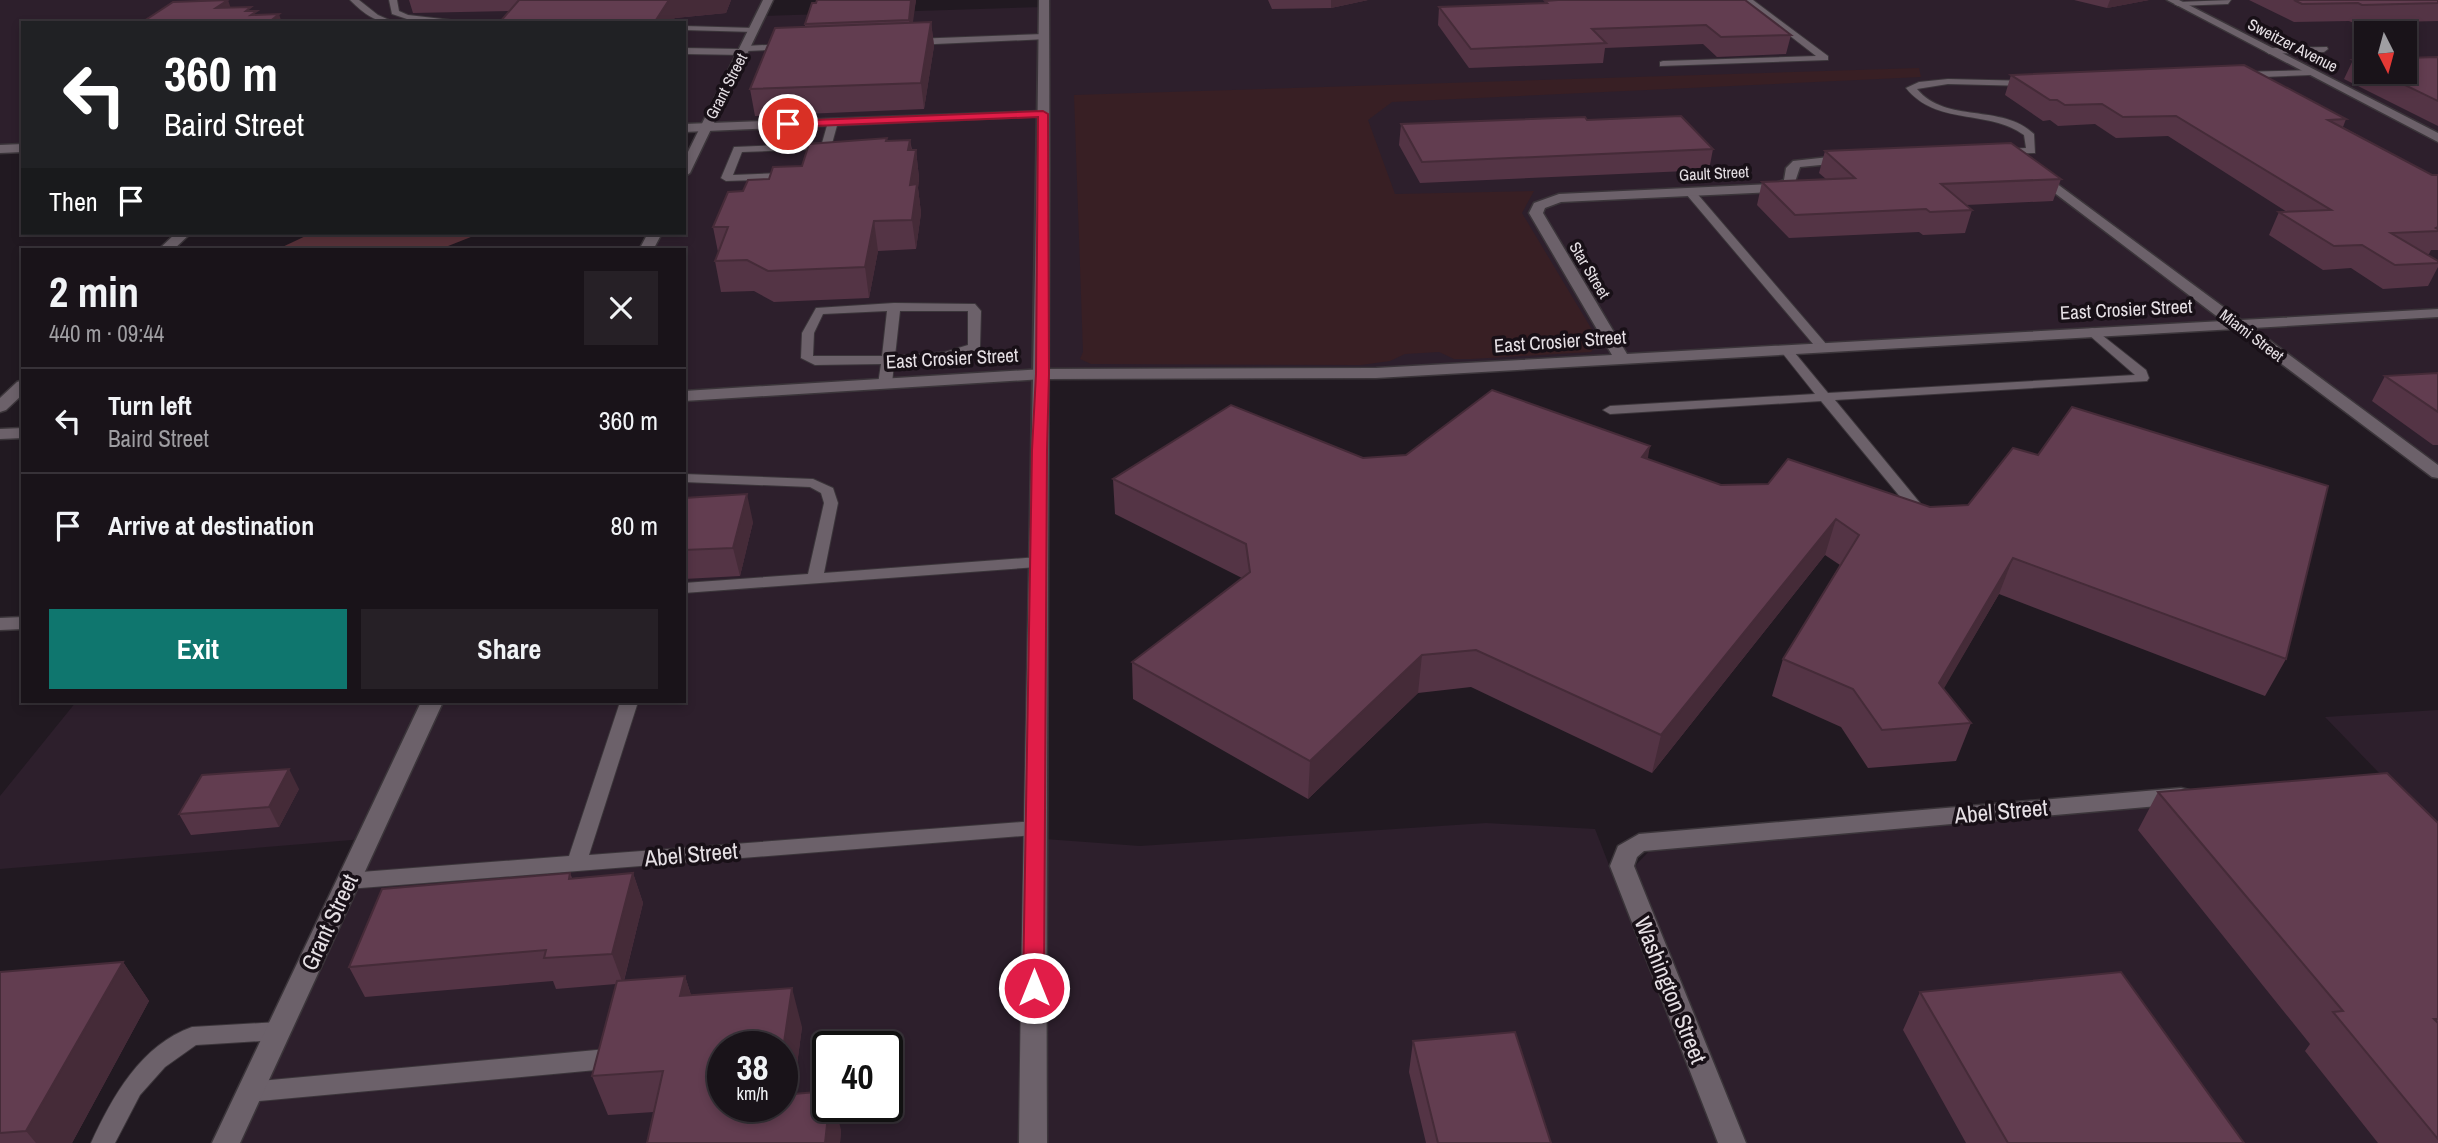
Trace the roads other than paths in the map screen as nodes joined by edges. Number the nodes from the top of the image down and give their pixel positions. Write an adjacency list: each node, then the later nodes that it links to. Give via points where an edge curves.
1 (354, 0): 8 (lane)
2 (393, 0): 9 (lane, via 395,12)
3 (768, 0): 11 (street, Grant Street)
4 (1044, 0): 12 (street)
5 (1748, 0): 19 (lane, via 1825,58)
6 (2175, 2): 7 (lane); 18 (street, Sweitzer Avenue)
7 (2228, 2)
8 (386, 21)
9 (428, 21)
10 (686, 28): 11 (lane)
11 (754, 30): 17 (street, Grant Street)
12 (1044, 37): 13 (lane); 23 (street)
13 (908, 42)
14 (799, 47): 17 (lane)
15 (2324, 49): 18 (lane)
16 (686, 51): 17 (lane)
17 (744, 51): 25 (street, Grant Street)
18 (2269, 51): 20 (street, Sweitzer Avenue)
19 (1663, 64)
20 (2311, 72): 21 (lane); 27 (street, Sweitzer Avenue)
21 (2224, 75)
22 (2045, 83): 31 (lane, via 1941,82 1911,88 1935,106 2012,122 2029,134 2031,151)
23 (1043, 114): 24 (street); 46 (street)
24 (833, 122): 25 (street); 28 (lane)
25 (705, 127): 26 (street); 33 (street, Grant Street)
26 (686, 128)
27 (2438, 138)
28 (827, 145): 28 (lane, via 824,156 784,176 726,178 738,149)
29 (21, 148): 30 (street)
30 (0, 149)
31 (2001, 152): 40 (street, Miami Street)
32 (1861, 159): 34 (street, Gault Street, via 1797,164 1790,182 1783,186)
33 (686, 169)
34 (1690, 192): 35 (street, Gault Street, via 1559,198); 42 (lane)
35 (1544, 203): 44 (street, Star Street, via 1535,213)
36 (182, 235): 37 (street)
37 (166, 248)
38 (894, 307): 45 (lane); 45 (lane, via 820,311 814,316 805,352 815,361); 45 (lane, via 971,307 975,311 974,347 953,355)
39 (2438, 313): 40 (street, East Crosier Street)
40 (2237, 324): 41 (street, East Crosier Street); 55 (street, Miami Street)
41 (2093, 332): 42 (street, East Crosier Street); 50 (lane, via 2141,377)
42 (1823, 348): 43 (street, East Crosier Street)
43 (1786, 350): 44 (street, East Crosier Street); 50 (lane)
44 (1621, 357): 46 (street, East Crosier Street, via 1376,373)
45 (888, 358): 47 (lane)
46 (1043, 374): 47 (street, East Crosier Street); 58 (street)
47 (885, 384): 49 (street, East Crosier Street)
48 (21, 387): 51 (street)
49 (686, 396)
50 (1826, 398): 52 (lane); 57 (lane, via 1915,506)
51 (0, 407)
52 (1610, 410)
53 (21, 433): 54 (street)
54 (0, 434)
55 (2438, 473)
56 (686, 478): 59 (lane, via 813,483 828,491 831,503)
57 (1890, 498)
58 (1038, 562): 59 (lane); 66 (street)
59 (815, 578): 60 (lane)
60 (686, 588)
61 (21, 623): 62 (street)
62 (0, 624)
63 (432, 703): 69 (street, Grant Street)
64 (629, 703): 68 (lane)
65 (2202, 794): 67 (street, Abel Street)
66 (1034, 828): 68 (lane, Abel Street); 75 (street)
67 (1639, 843): 76 (street, Washington Street, via 1626,852 1622,866)
68 (577, 863): 69 (lane, Abel Street)
69 (348, 881): 70 (street, Grant Street)
70 (278, 1031): 72 (street, Grant Street); 73 (lane, via 192,1036 157,1059 132,1088)
71 (607, 1059): 72 (lane)
72 (249, 1092): 74 (street, Grant Street)
73 (103, 1143)
74 (226, 1143)
75 (1033, 1143)
76 (1732, 1143)

